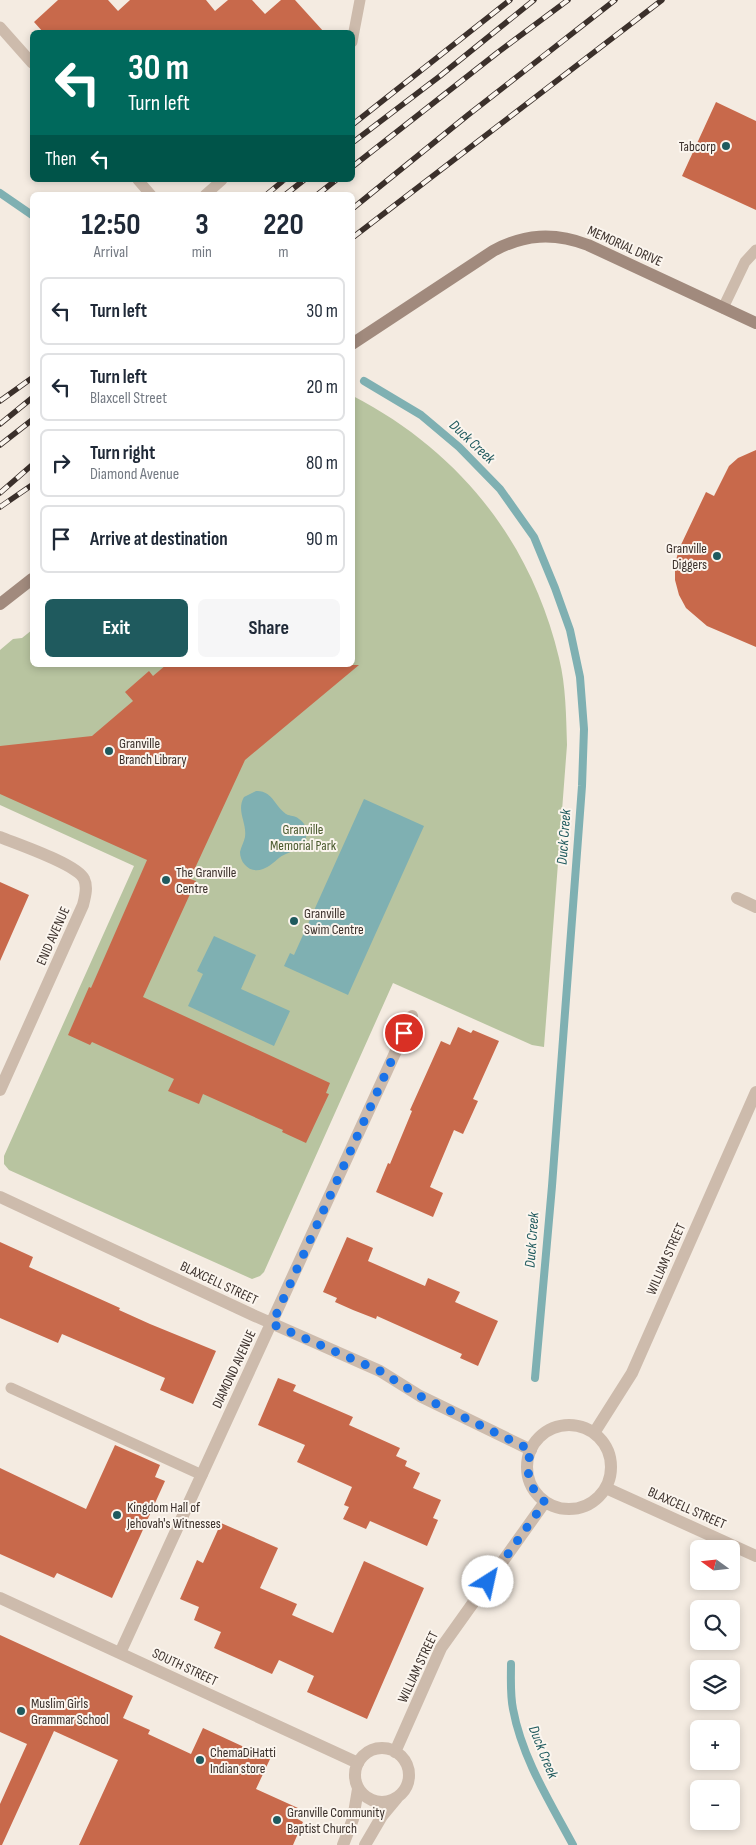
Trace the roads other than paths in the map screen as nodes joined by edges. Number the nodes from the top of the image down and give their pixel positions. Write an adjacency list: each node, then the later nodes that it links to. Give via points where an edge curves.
1 (360, 0): 3 (lane)
2 (0, 27): 4 (lane)
3 (354, 30)
4 (30, 61)
5 (140, 182): 7 (lane)
6 (220, 182): 8 (lane)
7 (148, 192)
8 (208, 192)
9 (756, 250): 10 (lane, via 744,262)
10 (724, 308): 11 (main road, MEMORIAL DRIVE); 12 (main road, MEMORIAL DRIVE, via 579,241 554,236 528,236 493,251)
11 (756, 323)
12 (355, 342)
13 (30, 581): 14 (main road)
14 (0, 604)
15 (0, 837): 19 (street, ENID AVENUE, via 69,866 83,877 86,885 83,906)
16 (737, 898): 17 (street)
17 (756, 907)
18 (412, 1016): 22 (street, DIAMOND AVENUE)
19 (0, 1090)
20 (756, 1092): 24 (street, WILLIAM STREET, via 632,1373)
21 (0, 1197): 22 (street, BLAXCELL STREET)
22 (272, 1324): 25 (street, BLAXCELL STREET, via 380,1371 420,1396); 26 (street, DIAMOND AVENUE)
23 (11, 1388): 26 (lane)
24 (594, 1433): 25 (street, via 580,1426 559,1426 545,1433); 27 (street, via 610,1456 610,1478)
25 (531, 1450): 28 (street, via 527,1471 534,1491)
26 (202, 1475): 31 (street, DIAMOND AVENUE)
27 (606, 1488): 28 (street, via 592,1504 582,1508 560,1509); 29 (street, BLAXCELL STREET)
28 (545, 1502): 32 (street, WILLIAM STREET, via 441,1648)
29 (756, 1556)
30 (0, 1598): 31 (street, SOUTH STREET)
31 (120, 1653): 33 (street, SOUTH STREET)
32 (396, 1752): 33 (street, via 387,1749 370,1751); 35 (street, via 407,1766 408,1774 407,1784)
33 (358, 1763): 34 (street, via 355,1780)
34 (358, 1788): 35 (street, via 371,1800 380,1802); 36 (street, via 353,1818)
35 (396, 1798): 37 (street)
36 (343, 1845)
37 (365, 1845)

